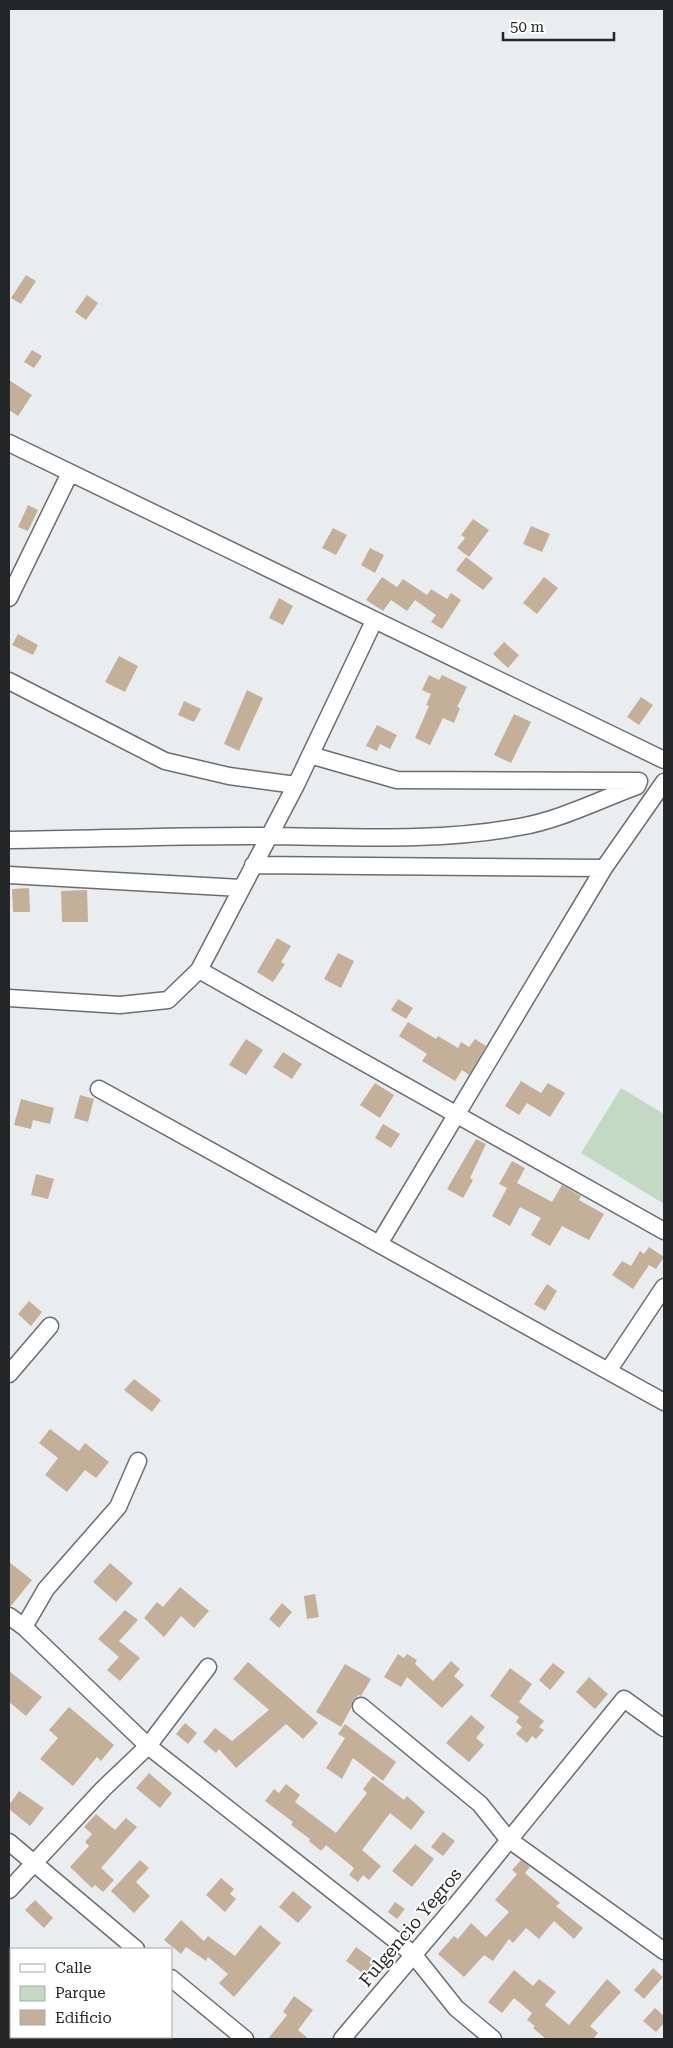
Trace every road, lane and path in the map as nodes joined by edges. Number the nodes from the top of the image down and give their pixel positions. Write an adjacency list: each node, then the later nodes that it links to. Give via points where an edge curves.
1 (9, 443): 2 (street)
2 (70, 473): 3 (street); 4 (street)
3 (9, 598)
4 (374, 621): 6 (street); 7 (street)
5 (9, 681): 10 (street, via 165,761 229,776)
6 (310, 754): 8 (street, via 397,780); 10 (street)
7 (664, 760)
8 (639, 781): 9 (street); 11 (street, via 637,786 562,815 520,827 462,835 391,838)
9 (664, 782): 14 (street)
10 (296, 785): 11 (street)
11 (269, 836): 12 (street); 13 (street)
12 (9, 840)
13 (253, 865): 14 (street); 16 (street)
14 (604, 868): 20 (street)
15 (9, 875): 16 (street)
16 (240, 888): 17 (street)
17 (199, 970): 18 (street, via 168,1000 120,1005); 20 (street)
18 (9, 998)
19 (99, 1090): 22 (street)
20 (456, 1114): 21 (street); 22 (street)
21 (664, 1231)
22 (379, 1244): 25 (street)
23 (664, 1287): 25 (street)
24 (50, 1326): 26 (street)
25 (608, 1371): 27 (street)
26 (9, 1374)
27 (664, 1402)
28 (138, 1461): 30 (street, via 118,1507 46,1589)
29 (9, 1616): 30 (street)
30 (24, 1627): 34 (street)
31 (208, 1667): 34 (street)
32 (361, 1706): 35 (street, via 480,1804)
33 (664, 1728): 35 (street, Fulgencio Yegros, via 624,1699)
34 (148, 1746): 37 (street); 41 (street)
35 (508, 1839): 40 (street); 41 (street, Fulgencio Yegros)
36 (9, 1842): 37 (street)
37 (34, 1864): 38 (street); 39 (street)
38 (9, 1890)
39 (135, 1948)
40 (664, 1950)
41 (413, 1954): 44 (street, Fulgencio Yegros); 45 (street, via 456,2008)
42 (172, 1979): 43 (street)
43 (245, 2039)
44 (342, 2039)
45 (493, 2039)

